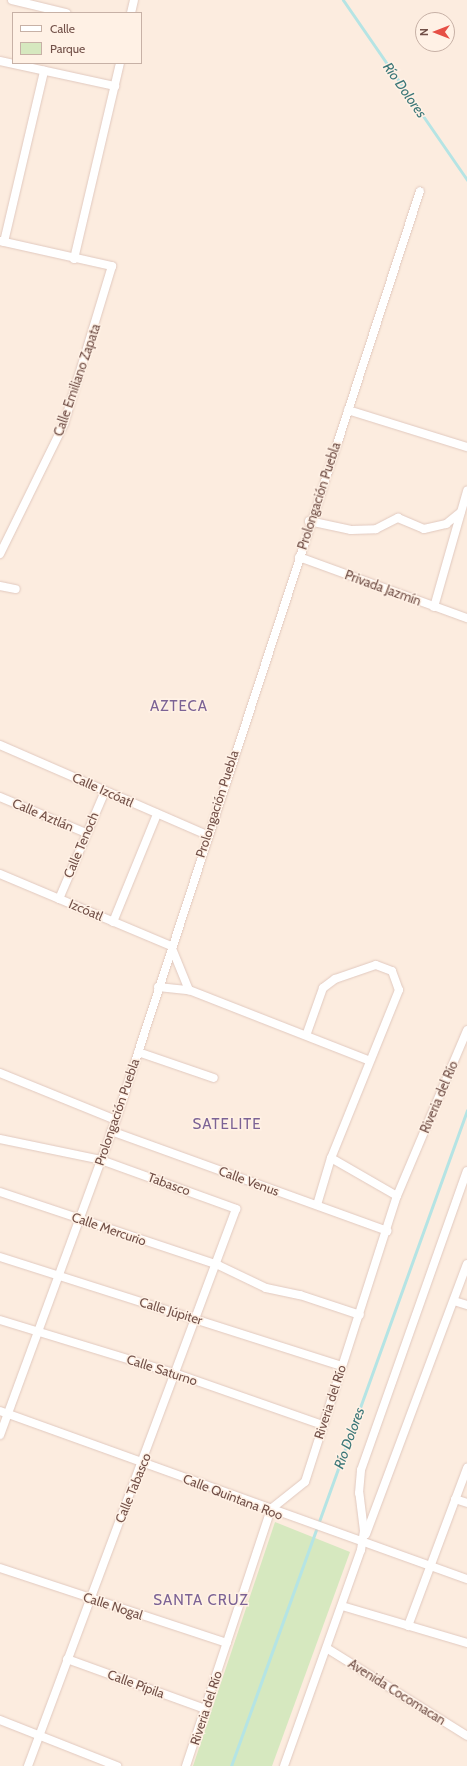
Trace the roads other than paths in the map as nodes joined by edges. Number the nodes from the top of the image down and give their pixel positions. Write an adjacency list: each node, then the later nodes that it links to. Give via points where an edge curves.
1 (12, 0): 3 (street)
2 (134, 0): 4 (street)
3 (62, 12)
4 (131, 12)
5 (0, 61): 6 (street)
6 (12, 64)
7 (13, 64): 9 (street)
8 (120, 64): 10 (street)
9 (44, 71): 10 (street); 12 (street)
10 (115, 86): 13 (street)
11 (420, 191): 14 (street, Prolongación Puebla)
12 (2, 242): 13 (street)
13 (74, 259): 19 (street, Calle Emiliano Zapata, via 112,266 64,424)
14 (348, 410): 15 (street); 18 (street, Prolongación Puebla)
15 (467, 447)
16 (466, 496): 17 (street)
17 (461, 512): 18 (street, via 446,524 424,529 398,518 376,529 351,530); 23 (street)
18 (309, 521): 20 (street, Prolongación Puebla)
19 (0, 554)
20 (298, 557): 23 (street, Privada Jazmín); 30 (street, Prolongación Puebla)
21 (0, 586): 22 (street)
22 (16, 589)
23 (434, 607): 24 (street, Privada Jazmín)
24 (467, 618)
25 (0, 745): 26 (street, Calle Izcóatl)
26 (105, 791): 28 (street, Calle Izcóatl); 29 (street, Calle Tenoch)
27 (0, 797): 29 (street, Calle Aztlán)
28 (157, 814): 30 (street, Calle Izcóatl); 33 (street)
29 (86, 833): 32 (street, Calle Tenoch)
30 (207, 835): 34 (street, Prolongación Puebla)
31 (1, 876): 32 (street, Izcóatl)
32 (59, 899): 33 (street, Izcóatl)
33 (112, 922): 34 (street, Izcóatl)
34 (172, 946): 35 (street, Prolongación Puebla); 36 (street)
35 (158, 987): 36 (street); 39 (street, Prolongación Puebla)
36 (189, 990): 38 (street)
37 (467, 1030): 50 (street, Riveria del Río)
38 (307, 1033): 40 (street); 40 (street, via 323,988 335,979 376,965 392,971 399,990)
39 (138, 1052): 42 (street); 43 (street, Prolongación Puebla)
40 (370, 1061): 46 (street)
41 (0, 1073): 43 (street)
42 (214, 1078)
43 (116, 1120): 44 (street, Prolongación Puebla)
44 (111, 1131): 47 (street, Prolongación Puebla); 51 (street, Calle Venus)
45 (0, 1139): 47 (street, Tabasco)
46 (331, 1158): 50 (street); 51 (street)
47 (101, 1160): 52 (street, Tabasco); 53 (street, Prolongación Puebla)
48 (467, 1171): 75 (street, via 361,1470)
49 (0, 1192): 53 (street, Calle Mercurio)
50 (397, 1196): 54 (street, Riveria del Río)
51 (317, 1205): 54 (street, Calle Venus)
52 (236, 1209): 57 (street, Calle Tabasco)
53 (79, 1218): 57 (street, Calle Mercurio); 58 (street, Prolongación Puebla)
54 (388, 1230): 61 (street, Riveria del Río)
55 (0, 1257): 58 (street, Calle Júpiter)
56 (467, 1264): 59 (street)
57 (218, 1265): 61 (street, Calle Mercurio, via 266,1288); 62 (street, Calle Tabasco)
58 (58, 1277): 62 (street, Calle Júpiter); 64 (street, Prolongación Puebla)
59 (454, 1301): 60 (street); 75 (street)
60 (467, 1305)
61 (360, 1314): 65 (street, Riveria del Río)
62 (197, 1319): 65 (street, Calle Júpiter); 66 (street, Calle Tabasco)
63 (0, 1320): 64 (street, Calle Saturno)
64 (37, 1332): 66 (street, Calle Saturno); 67 (street, Prolongación Puebla)
65 (342, 1366): 68 (street, Riveria del Río)
66 (177, 1374): 68 (street, Calle Saturno); 70 (street, Calle Tabasco)
67 (4, 1413): 69 (street, Prolongación Puebla); 70 (street, Calle Quintana Roo)
68 (323, 1424): 74 (street, Riveria del Río, via 305,1482)
69 (0, 1435)
70 (144, 1463): 74 (street, Calle Quintana Roo); 79 (street, Calle Tabasco)
71 (467, 1468): 72 (street)
72 (455, 1499): 73 (street); 76 (street)
73 (467, 1503)
74 (271, 1510): 75 (street, Calle Quintana Roo); 82 (street, Riveria del Río)
75 (363, 1542): 76 (street, Calle Quintana Roo); 80 (street)
76 (428, 1567): 78 (street, Calle Quintana Roo); 81 (street)
77 (0, 1568): 79 (street, Calle Nogal)
78 (467, 1579)
79 (89, 1599): 82 (street, Calle Nogal); 85 (street, Calle Tabasco)
80 (342, 1606): 81 (street); 84 (street)
81 (408, 1626): 83 (street)
82 (227, 1642): 86 (street, Riveria del Río)
83 (467, 1643)
84 (328, 1649): 88 (street, Avenida Cocomacan); 93 (street)
85 (67, 1659): 86 (street, Calle Pípila); 89 (street, Calle Tabasco)
86 (205, 1709): 92 (street, Riveria del Río)
87 (0, 1721): 89 (street)
88 (467, 1736)
89 (38, 1737): 90 (street, Calle Tabasco); 91 (street)
90 (28, 1766)
91 (116, 1766)
92 (186, 1766)
93 (284, 1766)

